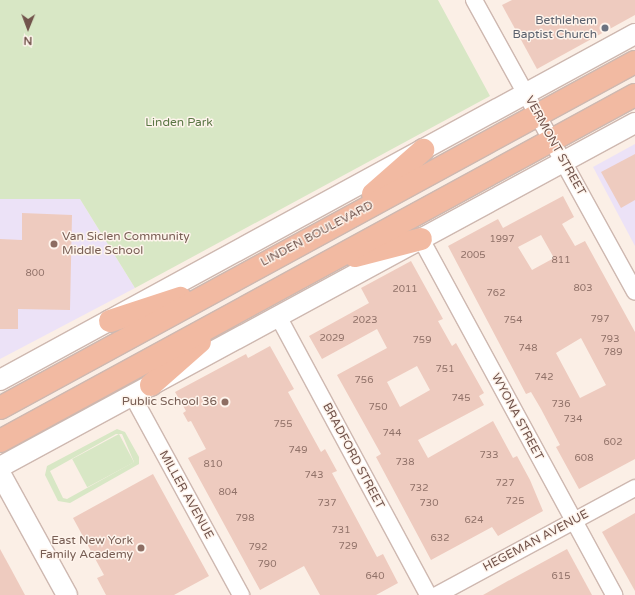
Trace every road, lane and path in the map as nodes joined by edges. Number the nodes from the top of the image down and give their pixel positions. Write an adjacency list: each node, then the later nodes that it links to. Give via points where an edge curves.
1 (474, 0): 4 (street, VERMONT STREET)
2 (635, 34): 4 (street, LINDEN BOULEVARD)
3 (635, 62): 8 (highway, LINDEN BOULEVARD)
4 (526, 94): 8 (street, VERMONT STREET); 11 (street, LINDEN BOULEVARD)
5 (635, 95): 7 (highway)
6 (635, 102): 7 (highway)
7 (611, 108): 10 (highway)
8 (538, 115): 10 (street, VERMONT STREET); 13 (highway, LINDEN BOULEVARD)
9 (635, 123): 12 (street)
10 (552, 140): 12 (street, VERMONT STREET); 15 (highway)
11 (423, 150): 13 (highway); 20 (street, LINDEN BOULEVARD)
12 (564, 162): 14 (street); 17 (street, VERMONT STREET)
13 (346, 218): 16 (highway, LINDEN BOULEVARD)
14 (421, 239): 15 (highway); 19 (street); 29 (street, WYONA STREET)
15 (321, 266): 18 (highway)
16 (227, 283): 20 (highway); 24 (highway, LINDEN BOULEVARD)
17 (635, 292)
18 (230, 315): 22 (highway); 25 (highway)
19 (278, 316): 22 (street); 32 (street, BRADFORD STREET)
20 (110, 321): 21 (street, LINDEN BOULEVARD)
21 (0, 380)
22 (151, 385): 23 (street)
23 (132, 395): 26 (street); 31 (street, MILLER AVENUE)
24 (0, 408)
25 (0, 441)
26 (0, 467)
27 (0, 473): 30 (street)
28 (635, 488): 29 (street, HEGEMAN AVENUE)
29 (574, 521): 33 (street, HEGEMAN AVENUE); 34 (street, WYONA STREET)
30 (67, 595)
31 (241, 595)
32 (428, 595)
33 (437, 595)
34 (614, 595)

